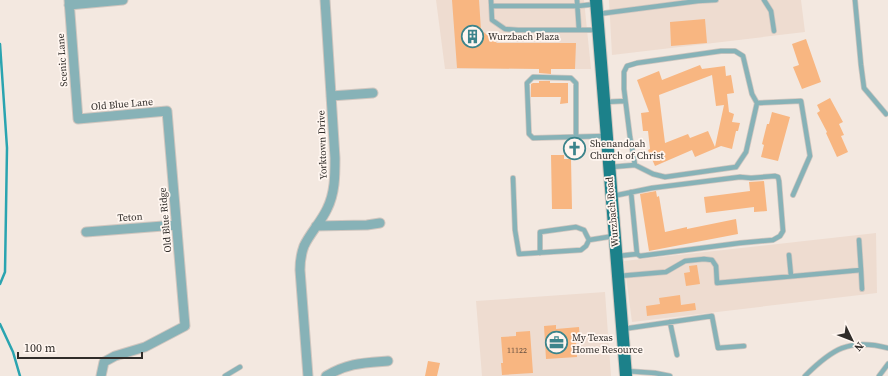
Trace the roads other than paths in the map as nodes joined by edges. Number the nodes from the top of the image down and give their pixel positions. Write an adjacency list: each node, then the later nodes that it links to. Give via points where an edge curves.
1 (123, 0): 8 (street)
2 (325, 0): 16 (street, Yorktown Drive)
3 (491, 0): 9 (lane)
4 (577, 0): 10 (lane)
5 (716, 0): 11 (lane)
6 (764, 0): 14 (lane, via 771,11)
7 (855, 0): 21 (lane, via 864,88)
8 (69, 3): 22 (street, Scenic Lane)
9 (492, 6): 10 (lane); 12 (lane, via 492,20 504,29)
10 (578, 6): 11 (lane); 12 (lane)
11 (596, 6): 13 (main road, Wurzbach Road)
12 (579, 30): 13 (lane)
13 (598, 30): 18 (main road, Wurzbach Road)
14 (774, 31)
15 (373, 93): 16 (street)
16 (331, 96): 33 (street, Yorktown Drive, via 335,182 327,210)
17 (625, 101): 18 (lane); 19 (lane, via 624,72 627,66 735,50 743,56 752,94); 25 (lane)
18 (604, 102): 23 (main road, Wurzbach Road)
19 (757, 103): 25 (lane, via 746,152 736,166 665,177); 29 (lane, via 801,101 810,156)
20 (167, 111): 22 (street, Old Blue Lane); 32 (street, Old Blue Ridge)
21 (886, 114)
22 (78, 118)
23 (606, 136): 24 (lane); 26 (main road, Wurzbach Road)
24 (576, 137): 24 (lane, via 533,138 529,134 527,83 533,77 571,78 576,83)
25 (635, 165): 26 (lane)
26 (609, 167): 30 (main road, Wurzbach Road)
27 (513, 178): 38 (lane, via 515,230 519,254)
28 (631, 192): 30 (lane); 39 (lane); 39 (lane, via 740,177 775,176 779,181 783,231 778,238 640,256)
29 (793, 195)
30 (611, 196): 35 (main road, Wurzbach Road)
31 (380, 223): 33 (street)
32 (176, 225): 34 (street, Teton); 55 (street, Old Blue Ridge, via 185,326 145,347 104,362)
33 (316, 226): 57 (street, Yorktown Drive, via 300,258)
34 (86, 232)
35 (614, 236): 36 (lane); 41 (main road, Wurzbach Road)
36 (589, 240): 38 (lane, via 581,250); 38 (lane, via 584,230 576,227 540,232)
37 (859, 240): 42 (lane)
38 (540, 253)
39 (636, 254): 41 (lane)
40 (789, 255): 44 (lane)
41 (616, 256): 43 (main road, Wurzbach Road)
42 (861, 270): 44 (lane); 45 (lane)
43 (618, 276): 44 (lane, via 666,272 685,261 704,259 712,260 716,266 717,283); 47 (main road, Wurzbach Road)
44 (791, 276)
45 (862, 289)
46 (670, 322): 47 (lane); 48 (lane, via 712,316 718,348); 50 (lane)
47 (622, 329): 54 (main road, Wurzbach Road)
48 (744, 346)
49 (888, 348): 60 (lane, via 872,344 850,345 837,349)
50 (677, 356)
51 (388, 362): 58 (street, via 349,365)
52 (888, 364): 61 (lane)
53 (240, 367): 56 (lane)
54 (625, 373): 59 (lane)
55 (101, 376)
56 (225, 376)
57 (308, 376)
58 (326, 376)
59 (670, 376)
60 (805, 376)
61 (879, 376)

